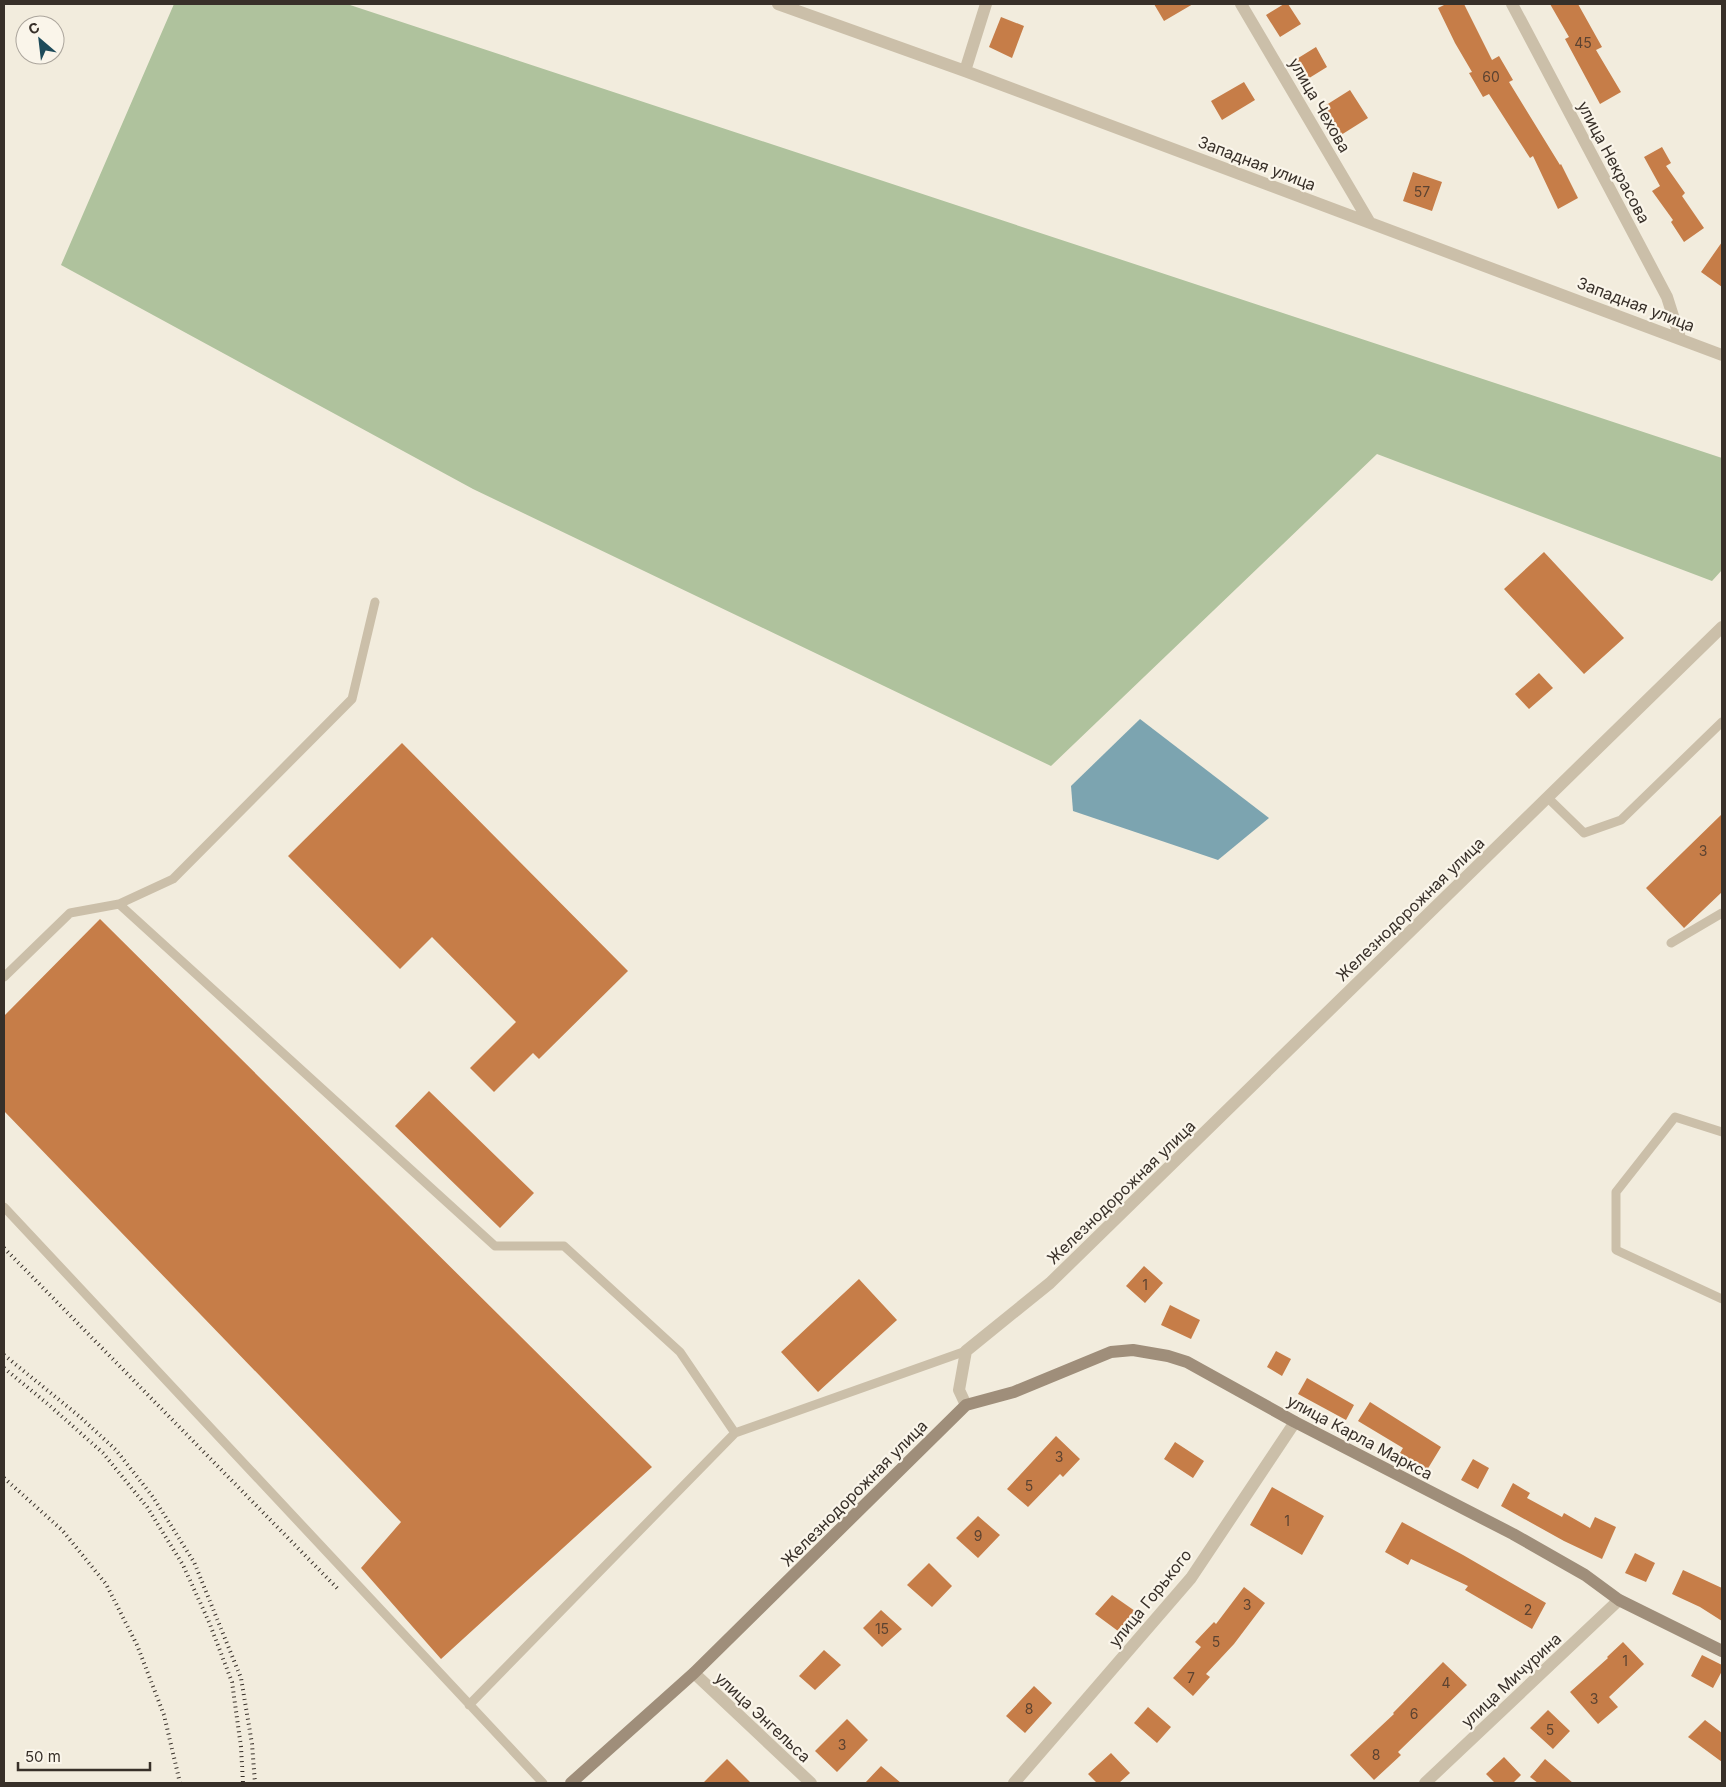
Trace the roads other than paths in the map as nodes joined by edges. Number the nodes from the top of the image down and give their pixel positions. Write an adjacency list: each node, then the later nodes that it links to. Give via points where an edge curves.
1 (778, 4): 5 (street, Западная улица)
2 (986, 4): 5 (street)
3 (1241, 4): 6 (street, улица Чехова)
4 (1512, 4): 7 (street, улица Некрасова, via 1667,297)
5 (965, 70): 6 (street, Западная улица)
6 (1370, 223): 7 (street, Западная улица)
7 (1680, 338): 8 (street, Западная улица)
8 (1722, 355)
9 (375, 602): 13 (lane, via 352,699 173,879)
10 (1722, 627): 12 (street, Железнодорожная улица)
11 (1722, 722): 12 (lane, via 1621,820 1584,833)
12 (1548, 798): 20 (street, Железнодорожная улица, via 1050,1283)
13 (119, 904): 16 (lane, via 70,913); 23 (lane, via 495,1246 564,1246 680,1352)
14 (1722, 913): 15 (lane)
15 (1671, 943)
16 (4, 977)
17 (1722, 1132): 19 (lane, via 1675,1117 1616,1192 1616,1250)
18 (4, 1207): 27 (lane)
19 (1722, 1299)
20 (966, 1351): 21 (street, via 959,1390); 23 (lane)
21 (966, 1405): 22 (main road, улица Карла Маркса, via 1014,1392 1111,1352 1134,1350 1187,1362); 26 (main road, Железнодорожная улица)
22 (1295, 1422): 24 (main road, улица Карла Маркса, via 1585,1574); 31 (street, улица Горького, via 1191,1578)
23 (736, 1433): 27 (lane)
24 (1619, 1600): 25 (main road, улица Карла Маркса); 32 (street, улица Мичурина)
25 (1722, 1651)
26 (694, 1674): 29 (main road, Железнодорожная улица); 30 (street, улица Энгельса)
27 (469, 1705): 28 (lane)
28 (543, 1783)
29 (571, 1783)
30 (811, 1783)
31 (1014, 1783)
32 (1425, 1783)

